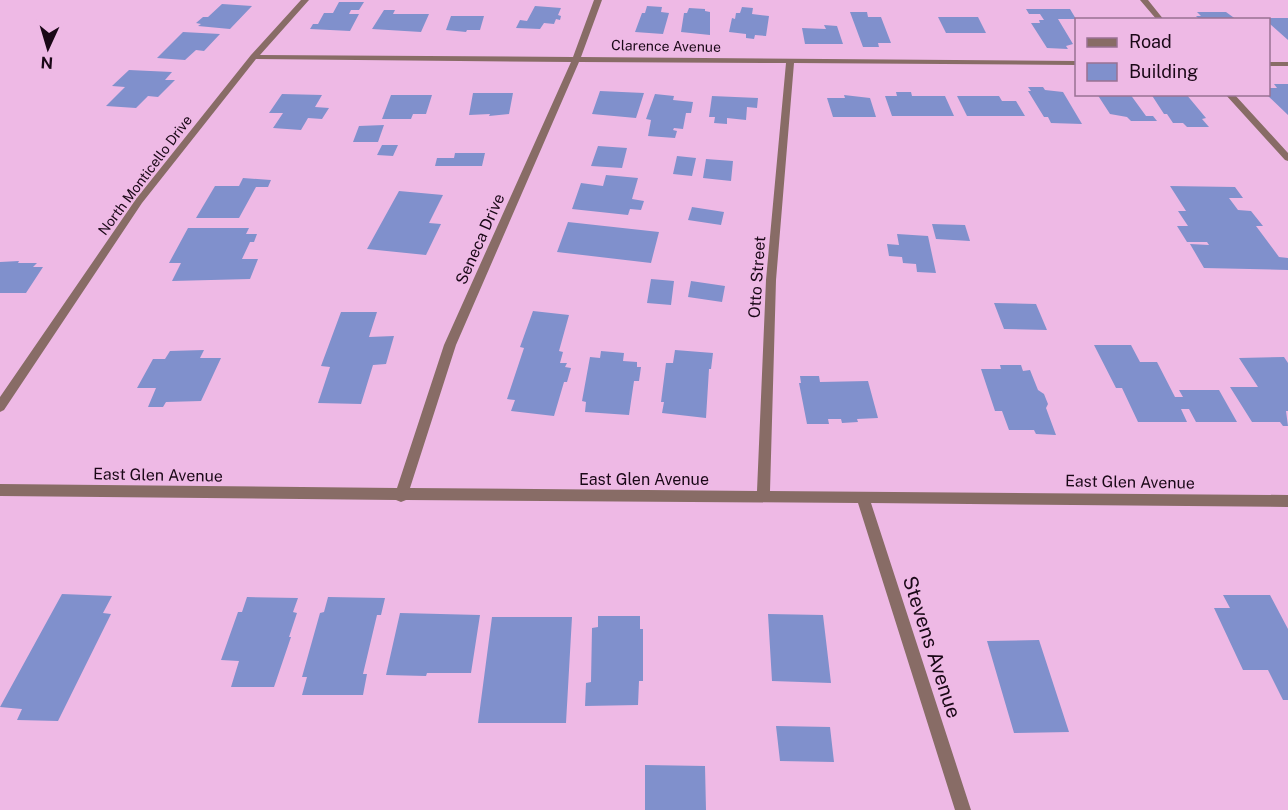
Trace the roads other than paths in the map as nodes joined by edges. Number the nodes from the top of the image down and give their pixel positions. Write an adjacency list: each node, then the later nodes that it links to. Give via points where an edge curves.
1 (305, 0): 5 (street, North Monticello Drive)
2 (598, 0): 6 (street, Seneca Drive)
3 (1143, 0): 4 (street)
4 (1159, 18)
5 (254, 57): 6 (street, Clarence Avenue); 13 (street, North Monticello Drive, via 139,201)
6 (576, 59): 7 (street, Clarence Avenue); 16 (street, Seneca Drive, via 450,345)
7 (790, 61): 8 (street, Clarence Avenue); 15 (street, Otto Street, via 771,280)
8 (1075, 63)
9 (1270, 64): 10 (street)
10 (1288, 64)
11 (1231, 96): 12 (street)
12 (1288, 158)
13 (0, 407)
14 (0, 490): 16 (street, East Glen Avenue)
15 (763, 495): 16 (street, East Glen Avenue); 17 (street, East Glen Avenue)
16 (401, 496)
17 (862, 496): 18 (street, East Glen Avenue); 19 (street, Stevens Avenue)
18 (1288, 501)
19 (963, 810)

